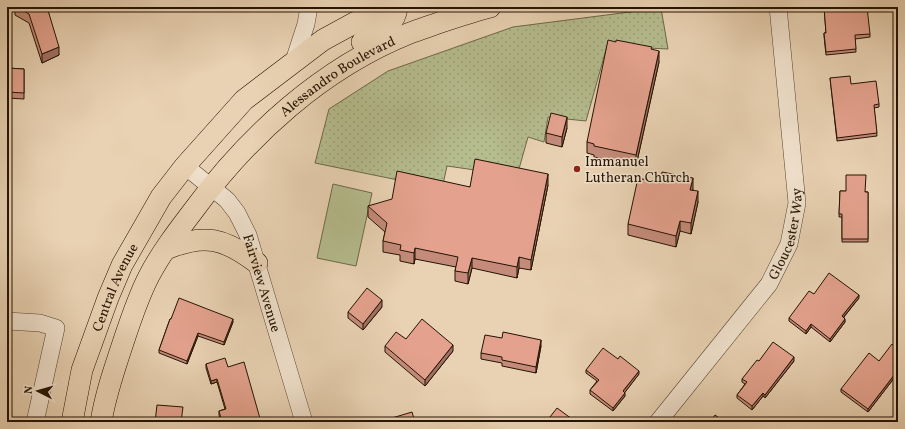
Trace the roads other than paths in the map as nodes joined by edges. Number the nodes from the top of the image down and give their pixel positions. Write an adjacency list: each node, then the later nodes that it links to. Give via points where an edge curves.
1 (309, 7): 6 (street)
2 (390, 7): 6 (main road, via 323,40)
3 (397, 7): 7 (main road, via 393,21 384,29 319,68)
4 (490, 7): 7 (main road, Alessandro Boulevard, via 410,33 375,50)
5 (778, 7): 17 (street, Gloucester Way, via 797,203 789,244 768,284)
6 (294, 61): 8 (main road, via 244,100)
7 (306, 93): 9 (main road, Alessandro Boulevard, via 256,138)
8 (185, 166): 9 (street, Fairview Avenue); 14 (main road, Central Avenue, via 161,197 122,265 82,370)
9 (211, 186): 10 (main road, Central Avenue); 11 (street, Fairview Avenue, via 237,213 248,235)
10 (166, 249): 11 (main road, via 181,243 209,239 231,246); 15 (main road, Central Avenue, via 149,276 131,319)
11 (257, 263): 16 (street, Fairview Avenue)
12 (7, 321): 13 (street, via 40,323 56,328)
13 (35, 422)
14 (72, 422)
15 (101, 422)
16 (304, 422)
17 (658, 422)

